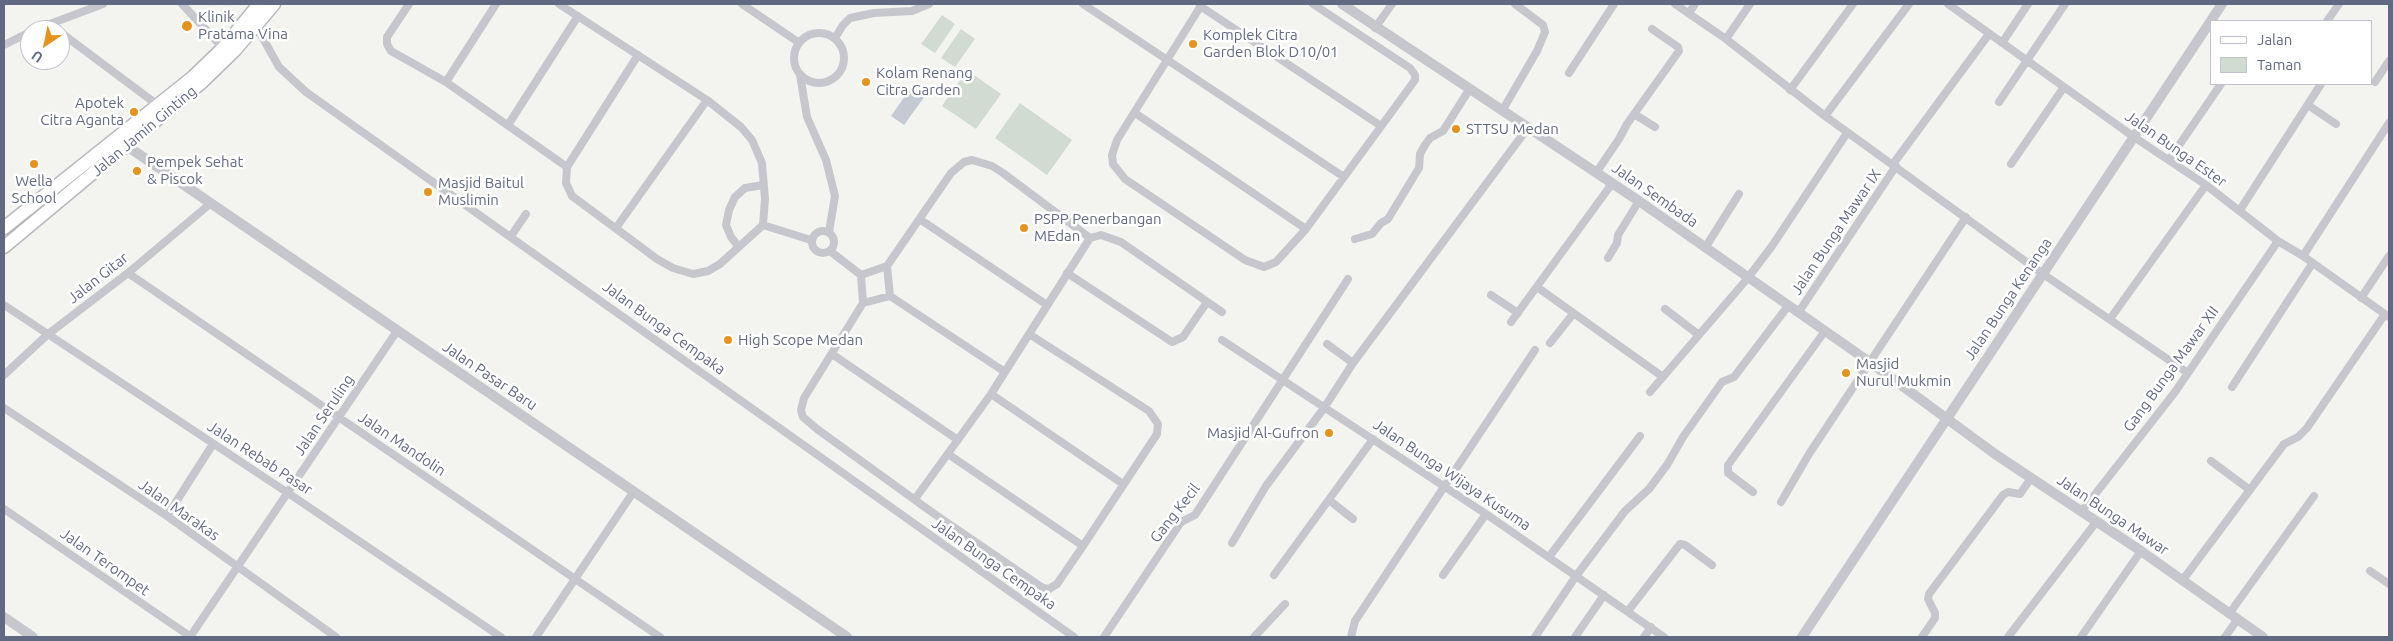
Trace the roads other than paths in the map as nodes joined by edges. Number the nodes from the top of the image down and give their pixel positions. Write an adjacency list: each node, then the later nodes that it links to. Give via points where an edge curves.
1 (103, 4): 31 (street)
2 (182, 4): 46 (street)
3 (259, 4): 46 (main road, Jalan Jamin Ginting)
4 (274, 4): 34 (main road, Jalan Jamin Ginting)
5 (408, 4): 53 (street, via 387,37 387,44 391,51)
6 (496, 4): 53 (street)
7 (560, 4): 30 (street)
8 (742, 4): 43 (street)
9 (905, 4): 28 (street)
10 (930, 4): 28 (street)
11 (1083, 4): 48 (street)
12 (1313, 4): 71 (street, via 1410,68 1415,75 1413,83)
13 (1342, 4): 35 (street, Jalan Sembada)
14 (1392, 4): 35 (street)
15 (1516, 4): 64 (street, via 1543,25 1545,32)
16 (1614, 4): 51 (street)
17 (1675, 4): 29 (street)
18 (1695, 4): 29 (street)
19 (1750, 4): 42 (street)
20 (1853, 4): 59 (street)
21 (1909, 4): 67 (street)
22 (1948, 4): 38 (street, Jalan Bunga Ester)
23 (2028, 4): 45 (street)
24 (2065, 4): 49 (street)
25 (2222, 4): 32 (street, Jalan Bunga Kenanga)
26 (2339, 4): 33 (street)
27 (1201, 5): 48 (street); 71 (street)
28 (912, 11): 40 (street, via 850,18)
29 (1689, 13): 42 (street)
30 (578, 16): 47 (street); 70 (street)
31 (57, 20)
32 (2214, 20)
33 (2328, 20)
34 (256, 26): 76 (main road, Jalan Jamin Ginting, via 201,83); 98 (street, Jalan Bunga Cempaka, via 271,56 296,84)
35 (1375, 28): 58 (street, Jalan Sembada)
36 (1652, 29): 66 (street, via 1679,50)
37 (2208, 33): 75 (street, Jalan Bunga Kenanga)
38 (1989, 34): 45 (street, Jalan Bunga Ester); 79 (street, Jalan Bunga Mawar IX)
39 (20, 36): 44 (street)
40 (835, 38): 43 (street, via 820,32); 52 (street, via 842,46 844,56 838,75 819,83)
41 (70, 39): 63 (street)
42 (1726, 39): 59 (street)
43 (798, 42): 52 (street, via 793,59)
44 (5, 43)
45 (2002, 43): 49 (street, Jalan Bunga Ester)
46 (222, 48): 63 (main road, Jalan Jamin Ginting)
47 (638, 55): 60 (street); 80 (street)
48 (1166, 58): 65 (street); 82 (street)
49 (2028, 61): 57 (street, Jalan Bunga Ester); 61 (street)
50 (2389, 61): 54 (street)
51 (1569, 73)
52 (800, 75): 97 (street, via 807,117 826,160 835,196)
53 (446, 82): 70 (street)
54 (2375, 82)
55 (2220, 85): 77 (street)
56 (2320, 85): 62 (street)
57 (2064, 87): 75 (street, Jalan Bunga Ester); 78 (street)
58 (1469, 90): 64 (street, Jalan Sembada); 100 (street, via 1443,131 1425,145 1420,154 1419,168 1388,219 1372,234)
59 (1790, 90): 67 (street)
60 (706, 100): 83 (street, via 741,127 752,140 762,163); 95 (street)
61 (1999, 102)
62 (2308, 105): 69 (street); 89 (street)
63 (159, 106): 76 (main road, Jalan Jamin Ginting)
64 (1502, 111): 73 (street, Jalan Sembada)
65 (1135, 113): 96 (street); 96 (street, via 1117,140 1112,155 1118,172 1126,179 1258,266 1270,266 1276,262)
66 (1634, 114): 72 (street); 81 (street)
67 (1824, 116): 74 (street)
68 (2389, 123): 107 (street)
69 (2336, 124)
70 (508, 125): 80 (street)
71 (1381, 126): 82 (street)
72 (1655, 127)
73 (1527, 128): 81 (street, Jalan Sembada); 145 (street)
74 (1847, 132): 79 (street); 117 (street)
75 (2134, 137): 77 (street, Jalan Bunga Ester); 114 (street, Jalan Bunga Kenanga)
76 (122, 142): 88 (street, Jalan Pasar Baru); 94 (main road, Jalan Jamin Ginting); 104 (main road, Jalan Jamin Ginting)
77 (2169, 160): 85 (street, Jalan Bunga Ester)
78 (2011, 164)
79 (1895, 165): 91 (street); 130 (street, Jalan Bunga Mawar IX)
80 (567, 167): 95 (street, via 566,183 572,196)
81 (1596, 173): 84 (street, Jalan Sembada)
82 (1344, 177): 96 (street)
83 (763, 185): 93 (street); 103 (street, via 745,188 735,197 729,210 726,225)
84 (1611, 185): 87 (street, Jalan Sembada); 118 (street)
85 (2206, 185): 89 (street, Jalan Bunga Ester); 133 (street)
86 (1739, 194): 105 (street)
87 (1639, 201): 105 (street, Jalan Sembada); 109 (street)
88 (211, 203): 113 (street, Jalan Gitar); 136 (street, Jalan Pasar Baru)
89 (2240, 210): 102 (street, Jalan Bunga Ester)
90 (526, 214): 98 (street)
91 (1966, 216): 114 (street); 146 (street)
92 (921, 220): 99 (street, via 951,173 964,162 972,160 1003,173); 111 (street); 125 (street)
93 (763, 225): 101 (street); 103 (street)
94 (4, 228)
95 (616, 228): 103 (street, via 657,259 693,274 720,264)
96 (1306, 229)
97 (829, 232): 101 (street, via 816,232); 106 (street, via 834,239)
98 (511, 236): 208 (street, Jalan Bunga Cempaka)
99 (1090, 238): 112 (street); 122 (street, via 1102,235 1121,242)
100 (1355, 239)
101 (811, 240): 106 (street, via 817,252)
102 (2278, 241): 107 (street, Jalan Bunga Ester); 148 (street, Gang Bunga Mawar XII)
103 (738, 246)
104 (4, 247)
105 (1705, 248): 117 (street, Jalan Sembada)
106 (830, 251): 115 (street)
107 (2303, 256): 110 (street, Jalan Bunga Ester)
108 (2389, 256): 121 (street)
109 (1608, 258)
110 (2312, 264): 121 (street, Jalan Bunga Ester); 152 (street)
111 (887, 266): 115 (street); 119 (street)
112 (1067, 272): 122 (street, via 1172,342 1183,337); 125 (street)
113 (128, 273): 138 (street, Jalan Gitar); 157 (street, Jalan Mandolin)
114 (2043, 274): 133 (street); 158 (street, Jalan Bunga Kenanga)
115 (861, 275): 123 (street)
116 (1348, 279): 151 (street, Gang Kecil)
117 (1747, 279): 126 (street, Jalan Sembada); 139 (street)
118 (1537, 287): 129 (street); 131 (street)
119 (890, 296): 123 (street); 147 (street)
120 (1491, 296): 129 (street)
121 (2361, 298): 132 (street, Jalan Bunga Ester)
122 (1206, 302): 128 (street)
123 (863, 303): 144 (street)
124 (4, 305): 138 (street, Jalan Rebab Pasar)
125 (1046, 305): 137 (street)
126 (1788, 306): 130 (street, Jalan Sembada); 191 (street, via 1734,377 1724,380 1649,489 1625,512)
127 (1665, 309): 139 (street)
128 (1222, 312)
129 (1518, 313): 134 (street)
130 (1798, 313): 135 (street, Jalan Sembada)
131 (1572, 314): 141 (street); 150 (street)
132 (2387, 315): 168 (street, via 2307,428 2284,444)
133 (2110, 319): 148 (street)
134 (1511, 322)
135 (1825, 331): 146 (street, Jalan Sembada); 170 (street, via 1727,467 1728,473)
136 (397, 332): 157 (street, Jalan Seruling); 169 (street, Jalan Pasar Baru)
137 (1029, 334): 147 (street); 166 (street, via 1149,411 1156,419 1157,434)
138 (47, 335): 149 (street, Jalan Gitar); 162 (street, Jalan Rebab Pasar)
139 (1699, 336): 150 (street)
140 (1222, 340): 151 (street, Jalan Bunga Wijaya Kusuma)
141 (1550, 343)
142 (1327, 344): 145 (street)
143 (1535, 350): 167 (street)
144 (832, 354): 161 (street); 173 (street, via 804,398 803,417)
145 (1353, 363): 156 (street)
146 (1871, 363): 158 (street, Jalan Sembada); 175 (street)
147 (1005, 372): 154 (street)
148 (2188, 373): 177 (street, Gang Bunga Mawar XII)
149 (4, 375)
150 (1663, 376): 153 (street)
151 (1283, 380): 156 (street, Jalan Bunga Wijaya Kusuma); 209 (street, Gang Kecil, via 1195,515 1181,522)
152 (2232, 387)
153 (1650, 392)
154 (991, 394): 161 (street); 166 (street)
155 (4, 408): 179 (street, Jalan Marakas)
156 (1324, 408): 160 (street, Jalan Bunga Wijaya Kusuma); 182 (street, via 1266,486)
157 (339, 418): 171 (street, Jalan Seruling); 192 (street, Jalan Mandolin)
158 (1946, 418): 165 (street, Jalan Bunga Mawar); 216 (street, Jalan Bunga Kenanga)
159 (1640, 436): 185 (street)
160 (1373, 439): 167 (street, Jalan Bunga Wijaya Kusuma); 174 (street)
161 (958, 440): 163 (street)
162 (214, 444): 171 (street, Jalan Rebab Pasar); 179 (street)
163 (948, 454): 173 (street); 183 (street)
164 (2211, 461): 168 (street)
165 (2031, 478): 177 (street, Jalan Bunga Mawar); 217 (street, via 2020,494 2008,492 2003,495 1929,594 1935,618)
166 (1124, 484): 183 (street)
167 (1445, 488): 178 (street, Jalan Bunga Wijaya Kusuma); 211 (street, via 1355,620)
168 (2250, 490): 193 (street)
169 (634, 491): 192 (street); 207 (street, Jalan Pasar Baru)
170 (1753, 492)
171 (288, 493): 187 (street, Jalan Seruling); 204 (street, Jalan Rebab Pasar)
172 (2314, 496): 199 (street)
173 (914, 499): 183 (street, via 1045,589 1057,584)
174 (1329, 500): 180 (street); 189 (street)
175 (1780, 502)
176 (4, 509): 202 (street, Jalan Terompet)
177 (2082, 510): 181 (street, Jalan Bunga Mawar)
178 (1486, 514): 185 (street, Jalan Bunga Wijaya Kusuma); 190 (street)
179 (167, 516): 187 (street, Jalan Marakas)
180 (1353, 519)
181 (2097, 521): 184 (street, Jalan Bunga Mawar); 218 (street)
182 (1232, 543)
183 (1083, 546)
184 (2141, 551): 193 (street, Jalan Bunga Mawar); 219 (street)
185 (1549, 557): 191 (street, Jalan Bunga Wijaya Kusuma)
186 (1712, 564): 197 (street, via 1680,544)
187 (237, 568): 202 (street, Jalan Seruling); 203 (street, Jalan Marakas)
188 (2370, 571): 194 (street)
189 (1274, 575)
190 (1443, 575)
191 (1576, 576): 195 (street, Jalan Bunga Wijaya Kusuma); 212 (street)
192 (574, 579): 205 (street); 206 (street, Jalan Mandolin)
193 (2182, 581): 199 (street, Jalan Bunga Mawar)
194 (2389, 584)
195 (1604, 595): 197 (street, Jalan Bunga Wijaya Kusuma); 213 (street)
196 (1285, 604): 210 (street)
197 (1628, 611): 200 (street, Jalan Bunga Wijaya Kusuma)
198 (4, 617): 201 (street)
199 (2233, 617): 220 (street); 221 (street, Jalan Bunga Mawar)
200 (1651, 627): 214 (street); 215 (street, Jalan Bunga Wijaya Kusuma)
201 (33, 637)
202 (190, 637)
203 (336, 637)
204 (500, 637)
205 (536, 637)
206 (660, 637)
207 (847, 637)
208 (1074, 637)
209 (1104, 637)
210 (1254, 637)
211 (1351, 637)
212 (1535, 637)
213 (1576, 637)
214 (1644, 637)
215 (1664, 637)
216 (1802, 637)
217 (1922, 637)
218 (2008, 637)
219 (2081, 637)
220 (2225, 637)
221 (2263, 637)

